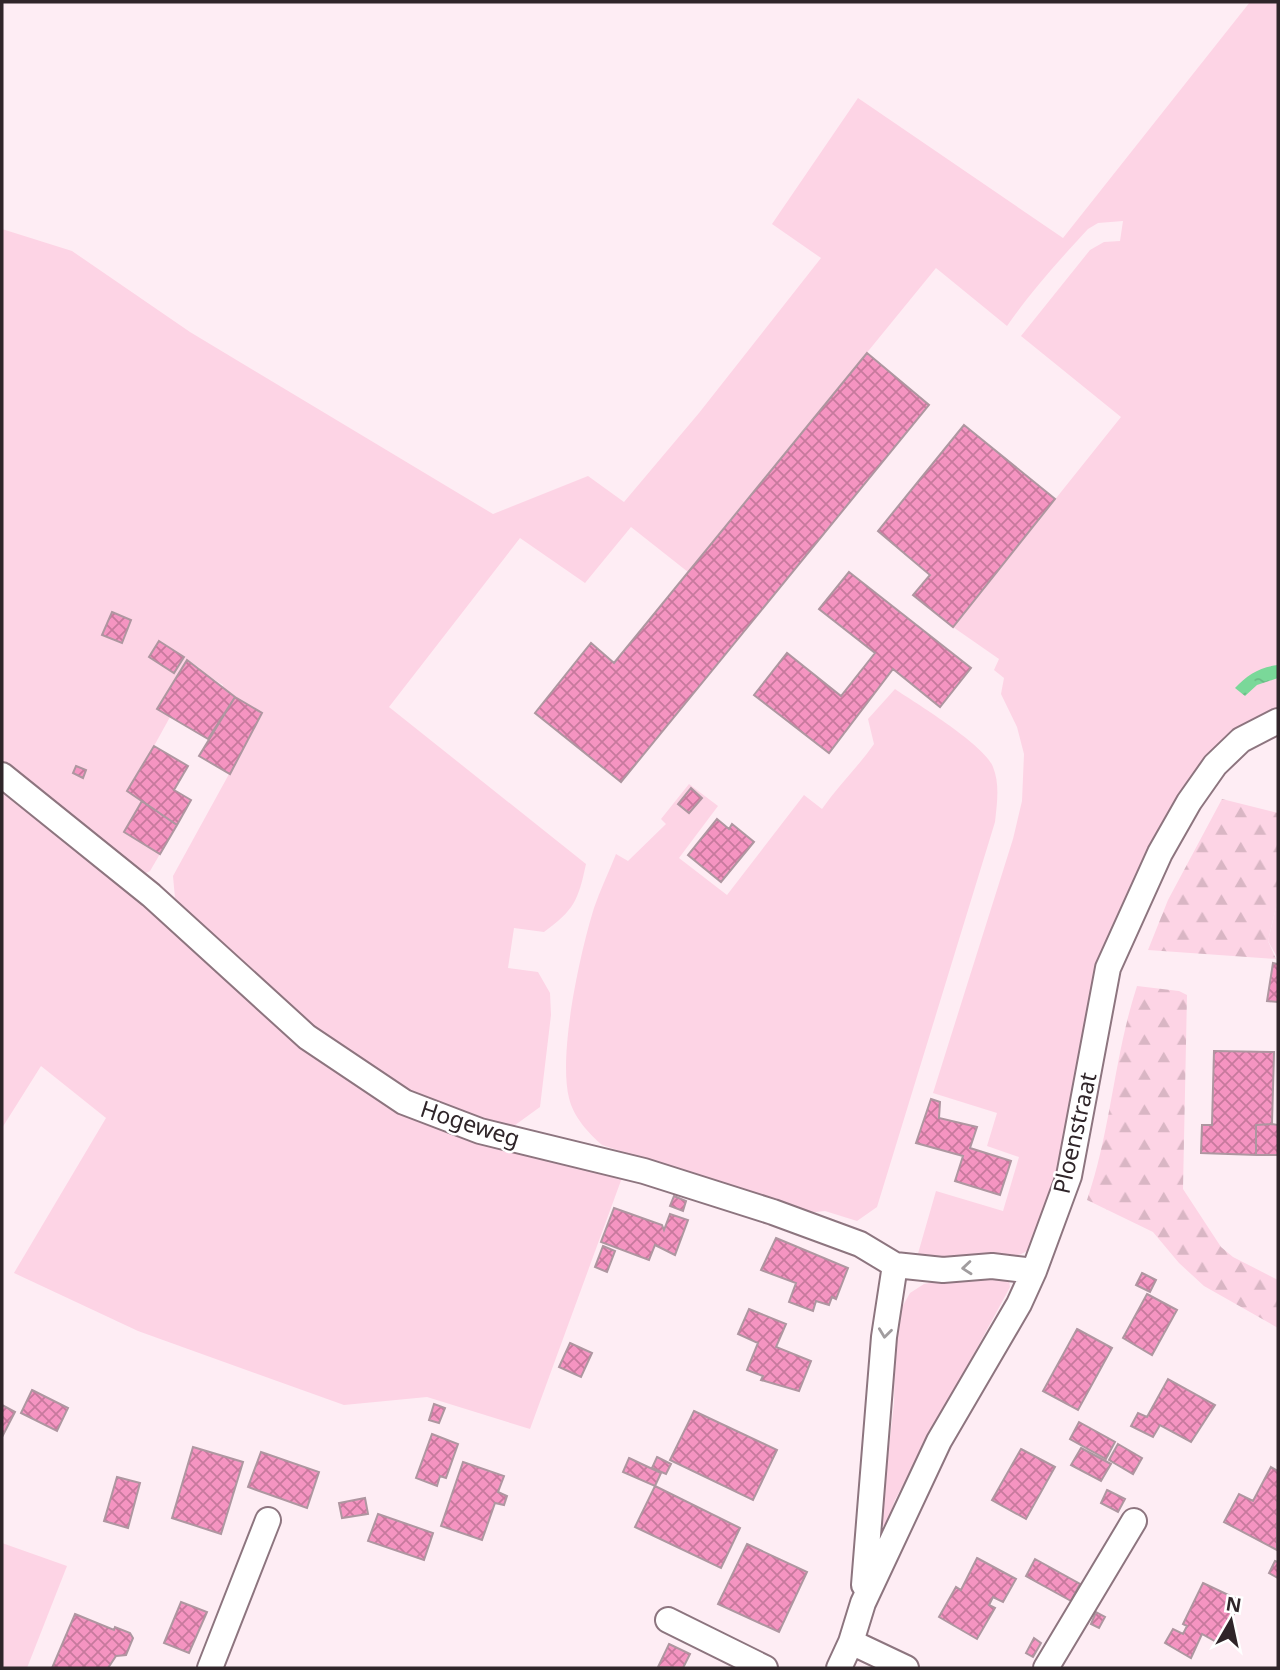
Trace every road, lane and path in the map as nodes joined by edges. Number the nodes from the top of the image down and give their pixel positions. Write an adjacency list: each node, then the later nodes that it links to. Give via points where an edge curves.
1 (1278, 721): 4 (street, Ploenstraat, via 1241,740 1215,765 1189,802 1160,853 1108,968 1069,1176)
2 (2, 775): 3 (street, Hogeweg, via 151,895 307,1037 404,1102 480,1130 645,1171 773,1212 859,1244)
3 (895, 1265): 4 (street, Hogeweg, one-way to 3); 7 (street, Ploenstraat, one-way to 7, via 884,1337)
4 (1034, 1271): 7 (street, Ploenstraat, via 939,1441)
5 (268, 1520): 10 (street)
6 (1135, 1521): 14 (street)
7 (863, 1603): 9 (street, Ploenstraat)
8 (668, 1620): 11 (street)
9 (851, 1642): 12 (street, Ploenstraat); 13 (street)
10 (210, 1668)
11 (765, 1668)
12 (839, 1668)
13 (906, 1668)
14 (1046, 1668)

